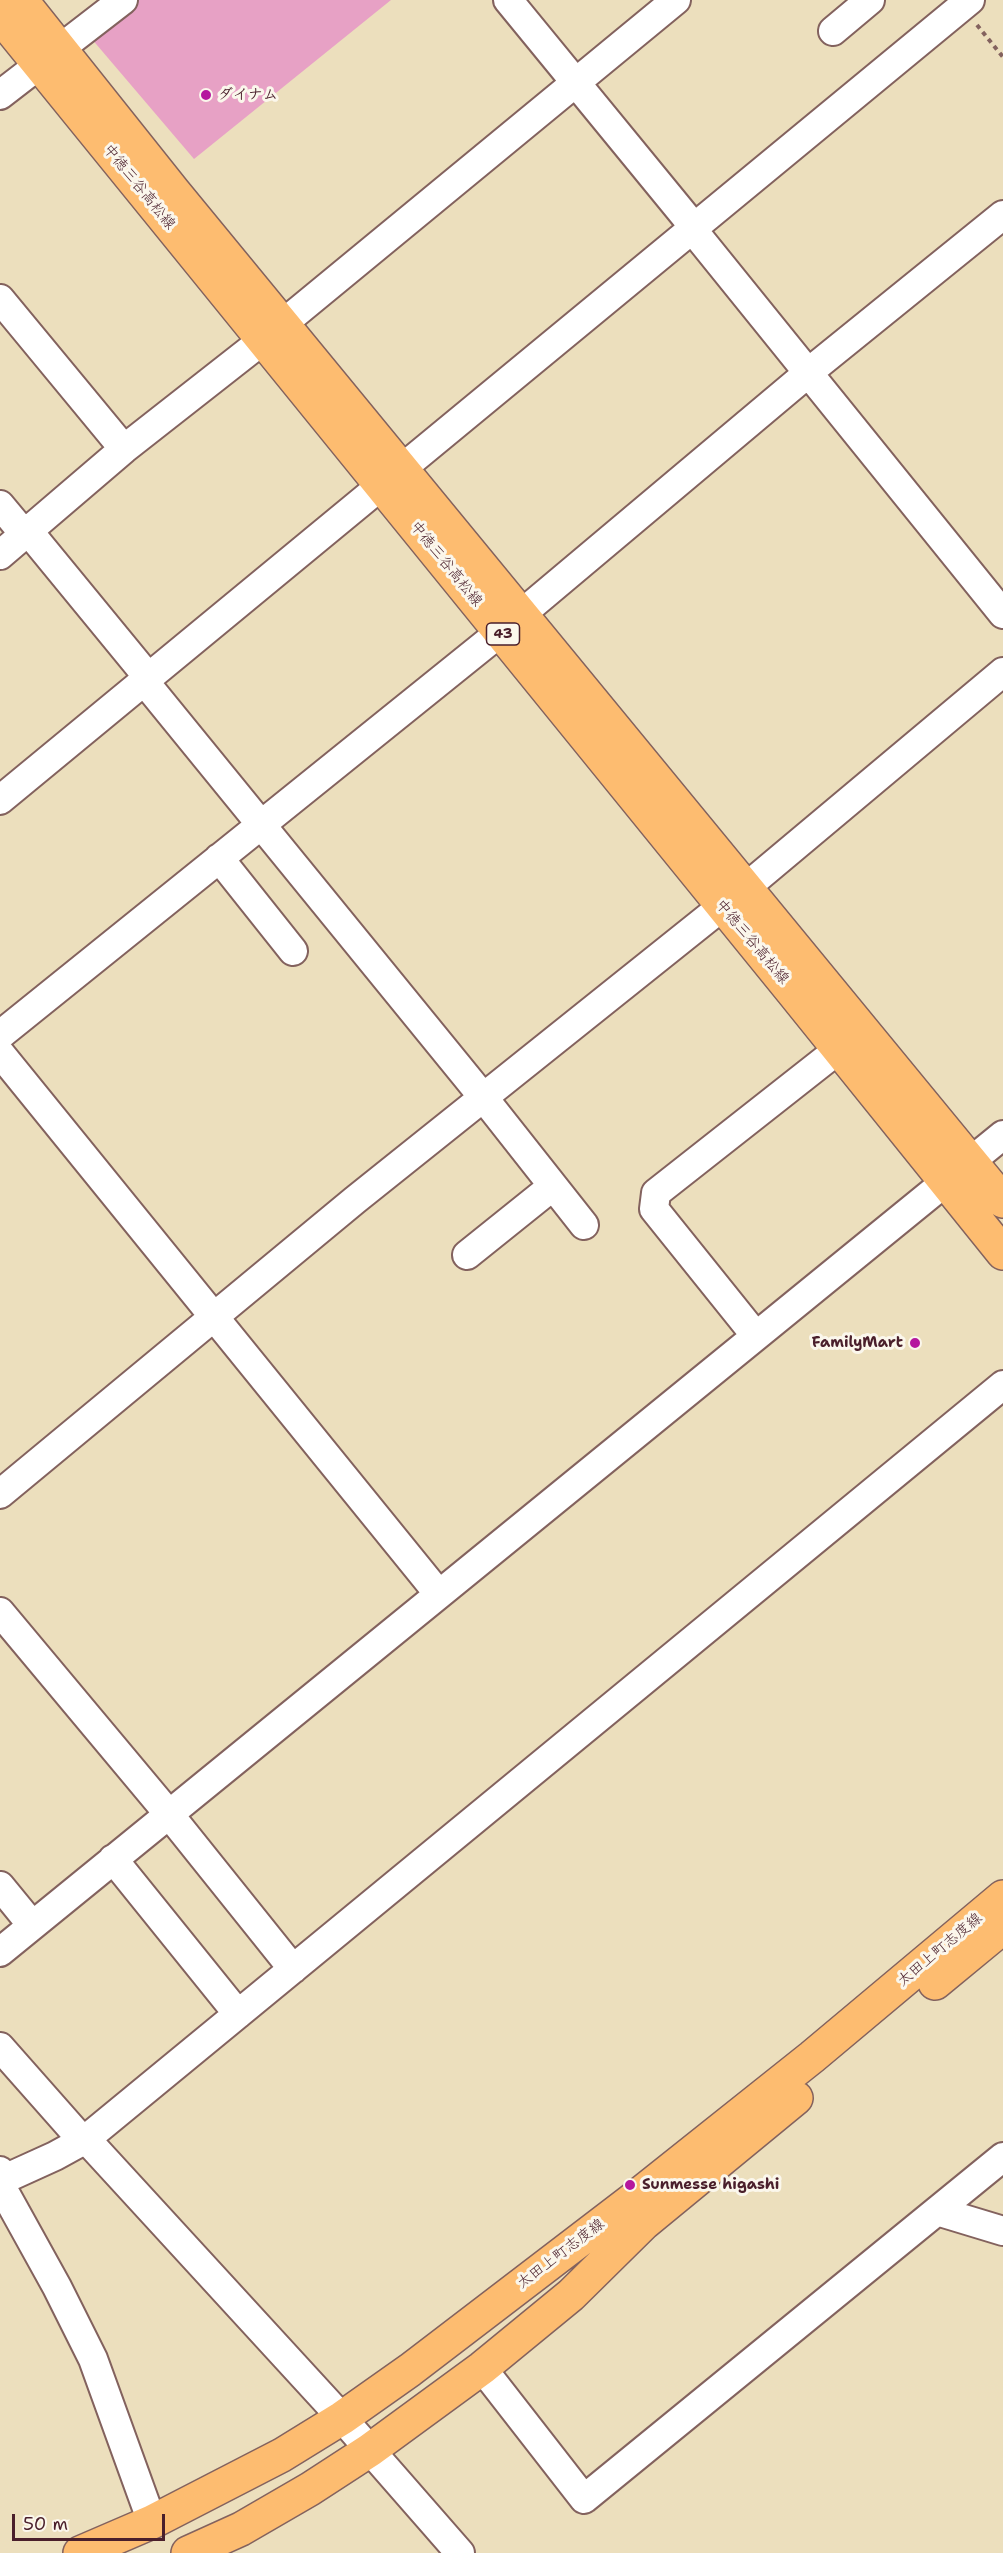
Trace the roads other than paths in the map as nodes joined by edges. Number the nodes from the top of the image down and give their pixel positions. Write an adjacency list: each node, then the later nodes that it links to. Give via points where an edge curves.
1 (21, 0): 9 (main road, 中徳三谷高松線 / 43)
2 (123, 0): 9 (street)
3 (508, 0): 10 (street)
4 (676, 0): 10 (street)
5 (870, 0): 8 (street)
6 (960, 4): 13 (street)
7 (0, 16): 9 (main road, 中徳三谷高松線 / 43)
8 (832, 31)
9 (50, 57): 11 (street); 15 (main road, 中徳三谷高松線 / 43, via 174,192)
10 (576, 82): 13 (street); 15 (street)
11 (0, 95)
12 (1003, 215): 16 (street)
13 (693, 228): 16 (street); 18 (street)
14 (0, 299): 17 (street)
15 (273, 332): 17 (street); 18 (main road, 中徳三谷高松線 / 43)
16 (808, 372): 22 (street); 23 (street)
17 (124, 449): 20 (street)
18 (391, 477): 23 (main road, 中徳三谷高松線 / 43); 25 (street)
19 (0, 505): 20 (street)
20 (27, 534): 21 (street); 25 (street)
21 (0, 555)
22 (1003, 614)
23 (510, 622): 27 (street); 29 (main road, 中徳三谷高松線 / 43)
24 (1003, 672): 29 (street)
25 (146, 679): 26 (street); 27 (street)
26 (0, 800)
27 (260, 825): 28 (street); 34 (street)
28 (219, 858): 30 (street); 31 (street)
29 (733, 898): 32 (main road, 中徳三谷高松線 / 43); 34 (street); 36 (main road, 中徳三谷高松線 / 43)
30 (293, 951)
31 (0, 1035)
32 (839, 1049): 37 (main road, 中徳三谷高松線 / 43); 44 (street, via 656,1193 654,1209)
33 (0, 1053): 43 (street)
34 (483, 1096): 38 (street); 43 (street)
35 (1003, 1135): 36 (street)
36 (970, 1161): 37 (street); 39 (main road, 中徳三谷高松線 / 43)
37 (945, 1182): 41 (main road, 中徳三谷高松線 / 43); 44 (street)
38 (553, 1186): 40 (street); 42 (street)
39 (1003, 1202)
40 (584, 1225)
41 (1003, 1253)
42 (466, 1255)
43 (215, 1318): 46 (street); 47 (street)
44 (756, 1336): 47 (street)
45 (1003, 1385): 56 (street)
46 (0, 1494)
47 (438, 1593): 49 (street)
48 (0, 1612): 49 (street)
49 (168, 1814): 50 (street); 56 (street)
50 (113, 1859): 53 (street); 57 (street)
51 (0, 1886): 53 (street)
52 (1003, 1896): 65 (main road, 太田上町志度線, via 812,2057 640,2194)
53 (32, 1925): 55 (street)
54 (1003, 1927): 64 (main road, 太田上町志度線, via 644,2223 571,2295)
55 (0, 1952)
56 (293, 1969): 57 (street)
57 (238, 2014): 59 (street)
58 (0, 2047): 59 (street)
59 (84, 2140): 61 (street); 65 (street)
60 (1003, 2157): 62 (street)
61 (1, 2177): 67 (street, via 5,2193 93,2359)
62 (937, 2211): 63 (street); 64 (street, via 584,2499)
63 (1003, 2232)
64 (482, 2368): 66 (main road, 太田上町志度線)
65 (342, 2418): 66 (street); 67 (main road, 太田上町志度線, via 282,2455)
66 (370, 2450): 69 (main road, 太田上町志度線, via 241,2529); 70 (street)
67 (152, 2522): 68 (main road, 太田上町志度線)
68 (80, 2553)
69 (188, 2553)
70 (460, 2553)

